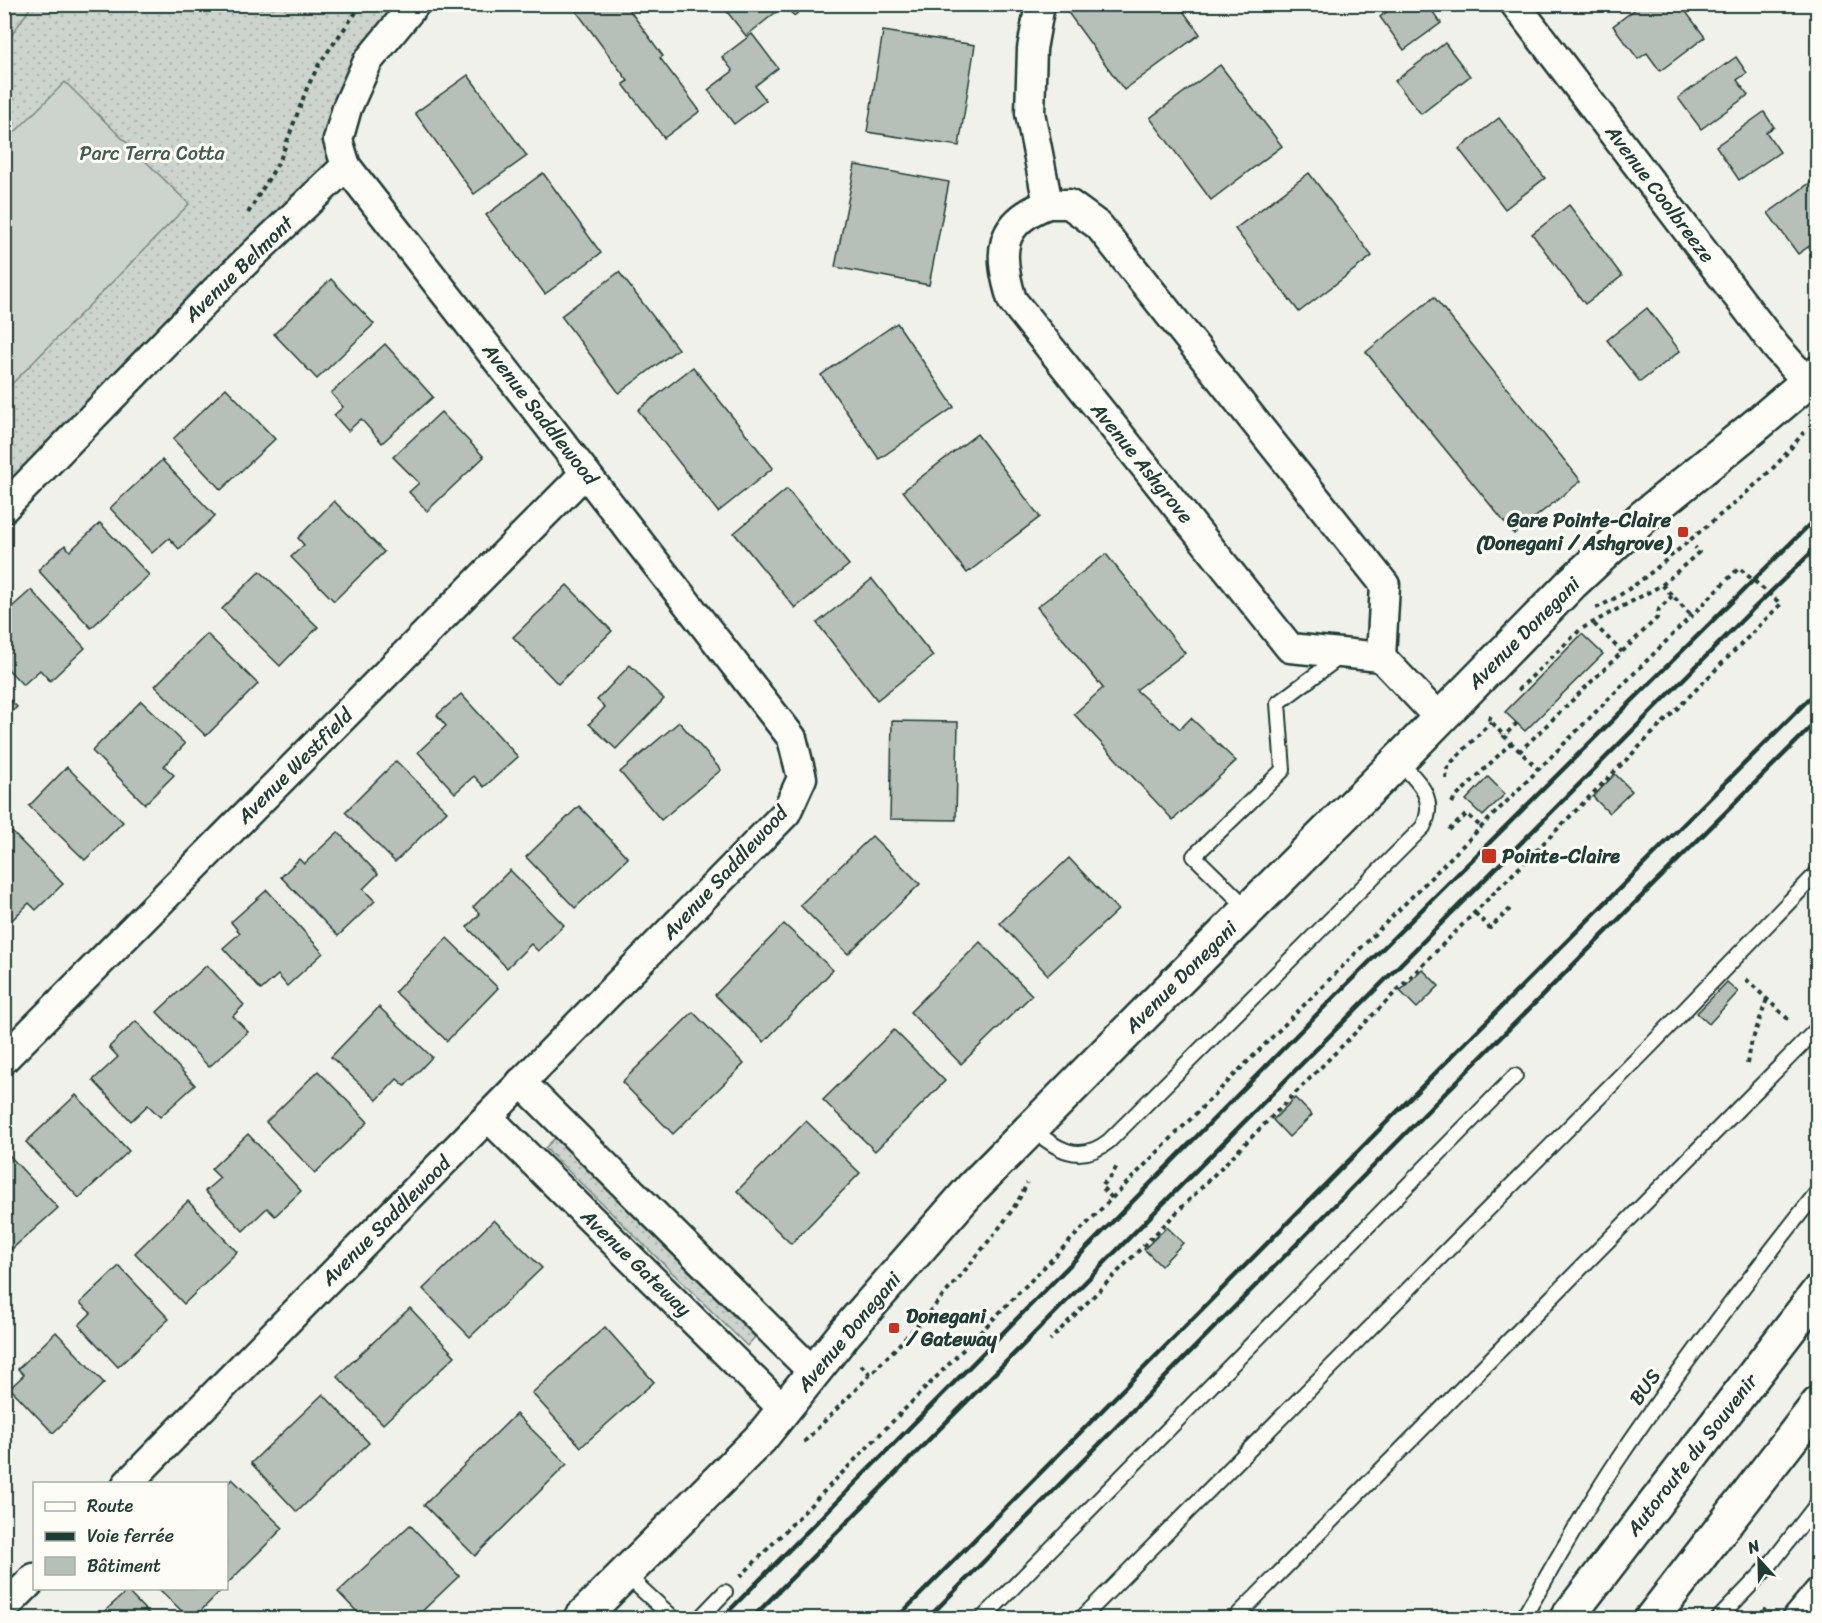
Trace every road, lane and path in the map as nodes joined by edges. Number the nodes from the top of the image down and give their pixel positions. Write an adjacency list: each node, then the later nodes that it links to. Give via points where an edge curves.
1 (362, 4): 7 (path, via 319,64 280,160)
2 (415, 4): 5 (street, via 368,61 347,108 338,140)
3 (1040, 4): 6 (street, via 1032,49 1030,113)
4 (1515, 4): 8 (street, Avenue Coolbreeze, via 1769,337)
5 (346, 166): 10 (street, Avenue Saddlewood); 11 (street, Avenue Belmont, via 214,292)
6 (1048, 204): 21 (street, Avenue Ashgrove, via 1017,221 1006,239 1003,270 1012,300 1290,648); 22 (street, via 1069,204 1099,226 1385,585)
7 (247, 214)
8 (1812, 378): 25 (main road, Avenue Donegani, via 1643,518 1572,584)
9 (1805, 430): 15 (path, via 1772,470)
10 (585, 473): 45 (street, Avenue Westfield); 48 (street, Avenue Saddlewood, via 792,738 802,778 786,813)
11 (4, 508)
12 (1695, 547): 14 (path, via 1699,552)
13 (1672, 566): 14 (path)
14 (1677, 571): 16 (path)
15 (1643, 580)
16 (1662, 585): 17 (path); 19 (path)
17 (1672, 596): 18 (path); 20 (path, via 1659,609 1657,618)
18 (1692, 616): 32 (path); 40 (path, via 1739,568 1781,604)
19 (1594, 624): 20 (path); 23 (path, via 1581,629)
20 (1622, 652): 30 (path)
21 (1344, 654): 22 (street, Avenue Ashgrove); 38 (lane, via 1278,703 1283,771 1194,855)
22 (1381, 657): 25 (street)
23 (1514, 694)
24 (1497, 711): 26 (path, via 1489,719)
25 (1440, 719): 31 (main road, Avenue Donegani)
26 (1491, 722): 28 (path); 33 (path, via 1450,764 1445,775)
27 (1517, 723): 28 (path)
28 (1504, 736): 29 (path)
29 (1510, 743): 30 (path); 34 (path, via 1454,799)
30 (1519, 752): 32 (path)
31 (1398, 761): 38 (main road, Avenue Donegani); 50 (lane, via 1427,796 1429,813 1423,827 1101,1147 1081,1153 1068,1151 1050,1144)
32 (1538, 769): 36 (path)
33 (1447, 782)
34 (1450, 791)
35 (1456, 823): 36 (path, via 1467,814)
36 (1481, 827): 54 (path)
37 (1818, 872): 74 (lane)
38 (1248, 909): 50 (main road, Avenue Donegani)
39 (1510, 909): 40 (path, via 1490,928)
40 (1475, 913): 56 (path)
41 (1739, 973): 42 (path)
42 (1767, 999): 43 (path); 46 (path)
43 (1795, 1026)
44 (1818, 1028): 75 (lane)
45 (4, 1059)
46 (1746, 1068)
47 (1515, 1076): 73 (lane)
48 (521, 1082): 49 (street, Avenue Saddlewood); 58 (street)
49 (488, 1117): 61 (street, Avenue Gateway); 63 (street, Avenue Saddlewood)
50 (1031, 1128): 58 (main road, Avenue Donegani, via 953,1209)
51 (1029, 1175): 59 (path, Avenue Donegani, via 1010,1214 920,1324)
52 (1112, 1175): 54 (path, via 1101,1186)
53 (1818, 1191): 76 (lane, BUS, via 1715,1323 1618,1459)
54 (1112, 1198): 67 (path)
55 (1818, 1292): 77 (main road, Autoroute du Souvenir)
56 (1050, 1340)
57 (860, 1364): 59 (path)
58 (813, 1372): 61 (main road, Avenue Donegani)
59 (871, 1375): 62 (path, Avenue Donegani)
60 (1818, 1404): 78 (main road)
61 (784, 1410): 65 (main road, Avenue Donegani)
62 (799, 1447)
63 (130, 1482)
64 (1818, 1503): 79 (lane, via 1769,1566)
65 (625, 1574): 70 (main road, Avenue Donegani); 71 (lane)
66 (33, 1579): 69 (street)
67 (725, 1592): 72 (lane)
68 (1818, 1593): 80 (street)
69 (4, 1608)
70 (581, 1618)
71 (673, 1618)
72 (700, 1618)
73 (983, 1618)
74 (1082, 1618)
75 (1235, 1618)
76 (1523, 1618)
77 (1567, 1618)
78 (1652, 1618)
79 (1719, 1618)
80 (1797, 1618)

